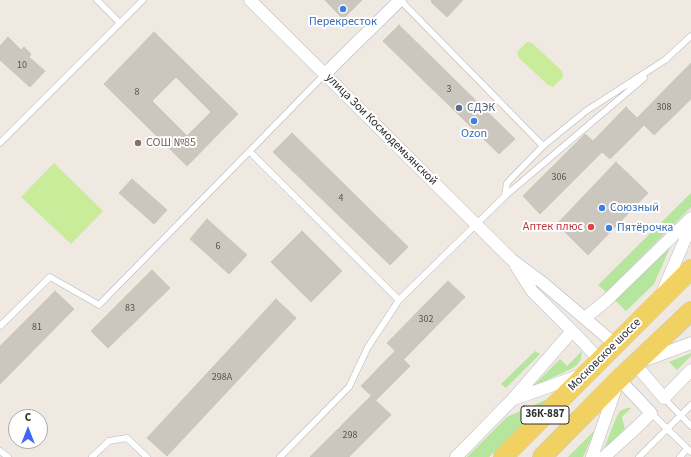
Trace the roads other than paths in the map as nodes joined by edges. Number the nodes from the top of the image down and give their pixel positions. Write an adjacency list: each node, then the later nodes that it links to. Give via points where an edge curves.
1 (97, 0): 5 (lane)
2 (143, 0): 5 (lane)
3 (250, 0): 8 (street, улица Зои Космодемьянской)
4 (400, 0): 8 (street); 10 (lane)
5 (120, 23): 9 (lane)
6 (691, 36): 7 (lane)
7 (665, 60): 10 (lane, via 586,111); 12 (lane)
8 (325, 74): 11 (lane); 14 (street, улица Зои Космодемьянской)
9 (0, 143)
10 (543, 146): 12 (lane, via 507,183)
11 (250, 152): 18 (lane); 22 (lane, via 99,305 50,277)
12 (505, 196): 14 (lane)
13 (691, 218): 21 (street, via 607,300)
14 (476, 225): 16 (street, улица Зои Космодемьянской); 18 (lane)
15 (691, 226): 19 (street)
16 (512, 260): 21 (street, улица Зои Космодемьянской); 23 (street, улица Зои Космодемьянской, via 532,291)
17 (691, 269): 19 (main road, Московское шоссе / 36К-887)
18 (399, 300): 42 (lane, via 368,347 349,387)
19 (658, 303): 25 (main road, Московское шоссе / 36К-887)
20 (691, 311): 26 (main road, 36К-887)
21 (585, 318): 25 (street, улица Зои Космодемьянской)
22 (0, 326)
23 (572, 331): 27 (street, улица Зои Космодемьянской); 31 (street)
24 (691, 343): 26 (street)
25 (616, 345): 26 (main road, улица Зои Космодемьянской); 27 (main road, Московское шоссе / 36К-887)
26 (635, 364): 29 (main road, 36К-887); 30 (street, улица Зои Космодемьянской)
27 (594, 367): 29 (main road, улица Зои Космодемьянской); 31 (street); 44 (main road, Московское шоссе / 36К-887)
28 (691, 370): 30 (street)
29 (619, 379): 33 (street, улица Зои Космодемьянской); 45 (main road, 36К-887); 46 (street)
30 (664, 398): 34 (lane)
31 (512, 400): 43 (street)
32 (691, 405): 34 (lane)
33 (650, 413): 36 (lane); 47 (street)
34 (680, 416): 35 (lane); 36 (lane)
35 (690, 426)
36 (667, 429): 38 (lane); 48 (lane)
37 (0, 451): 39 (lane)
38 (689, 451): 49 (lane)
39 (8, 457)
40 (92, 457): 41 (lane, via 109,441 127,438)
41 (147, 457)
42 (280, 457)
43 (456, 457)
44 (503, 457)
45 (542, 457)
46 (592, 457)
47 (604, 457)
48 (640, 457)
49 (680, 457)

